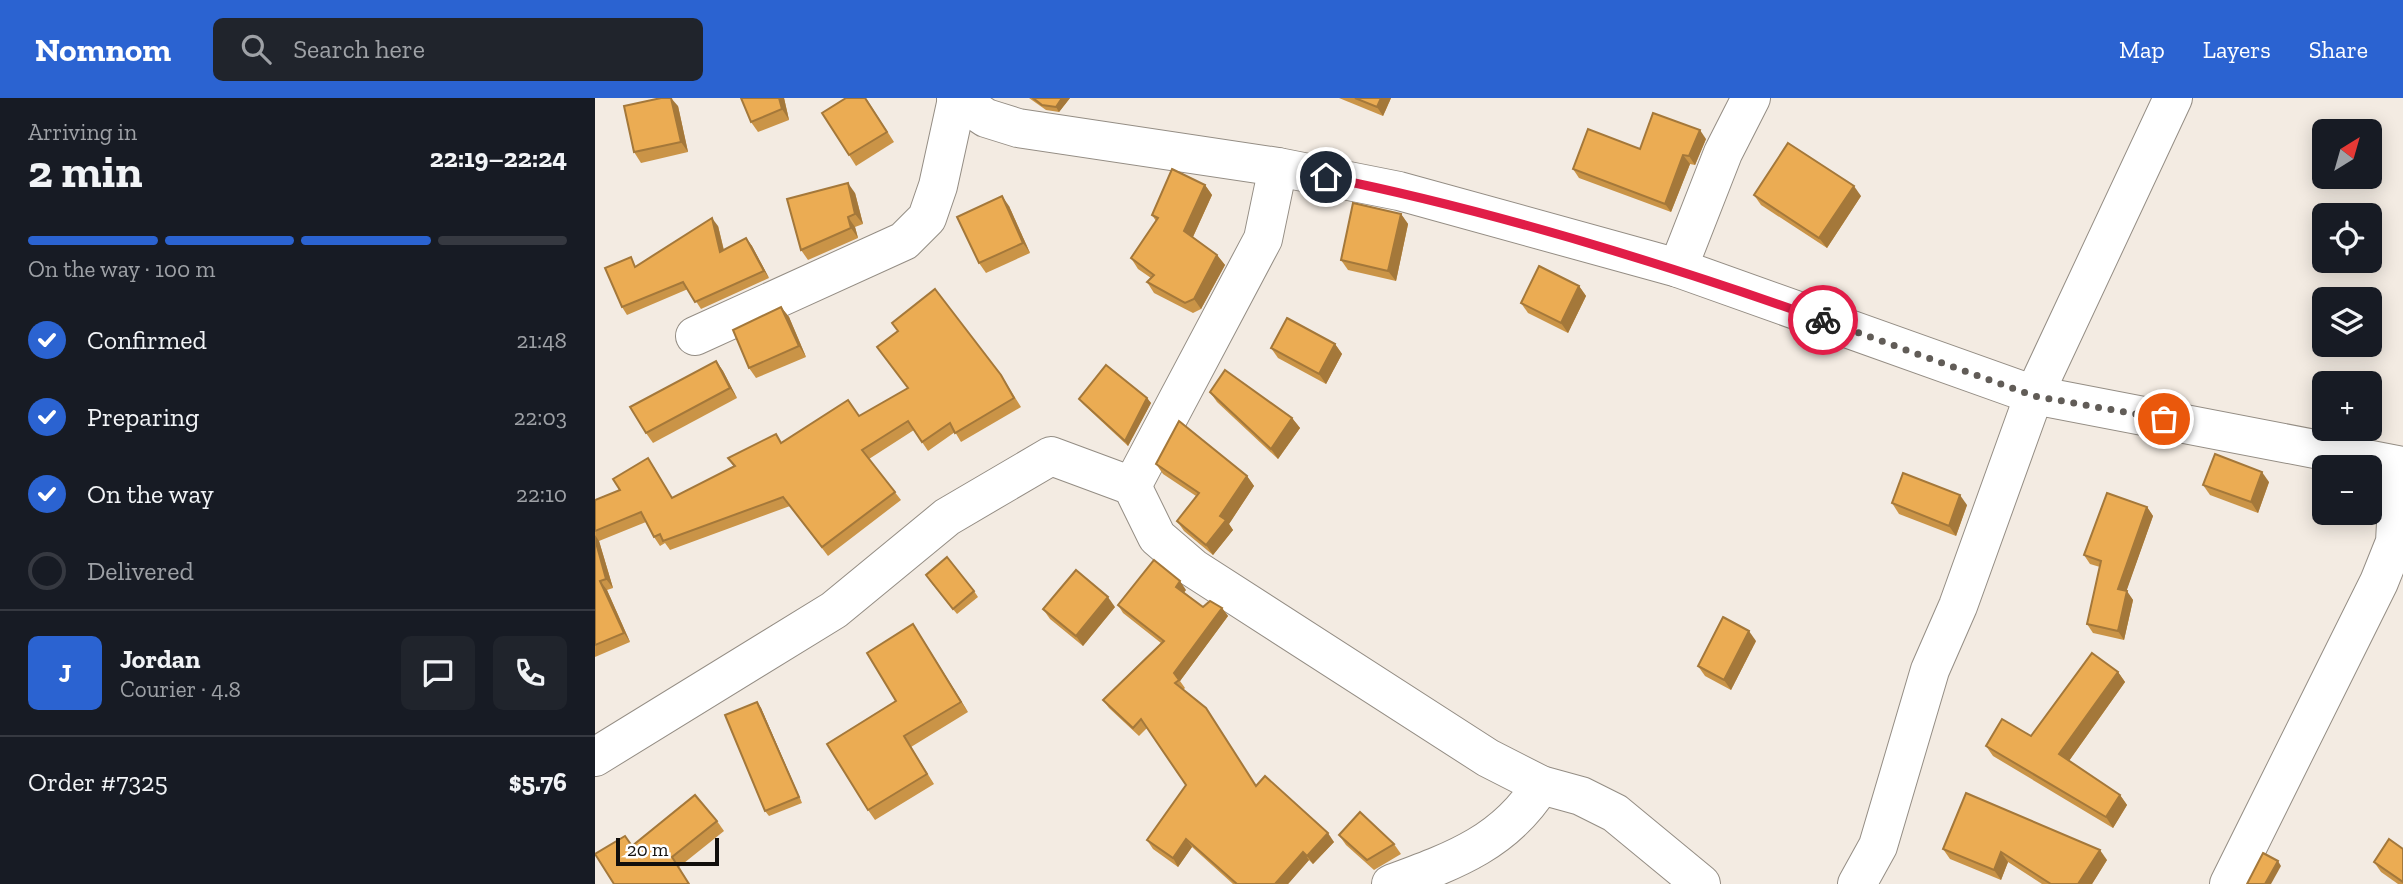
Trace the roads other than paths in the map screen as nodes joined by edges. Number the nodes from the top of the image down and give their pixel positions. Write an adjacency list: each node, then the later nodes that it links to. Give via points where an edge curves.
1 (1751, 98): 5 (street, via 1723,153)
2 (2173, 98): 7 (street)
3 (956, 99): 4 (street, via 986,118 1018,128); 6 (street, via 927,218 905,241)
4 (1278, 167): 5 (street, via 1399,191); 9 (street, via 1263,239)
5 (1678, 268): 7 (street)
6 (695, 336)
7 (2034, 396): 8 (street); 14 (street, via 1930,670 1878,846)
8 (2401, 466): 15 (street, via 2395,542 2379,582)
9 (1132, 486): 10 (street, via 1051,456 947,517 834,610); 11 (street, via 1157,537 1193,568 1488,758)
10 (595, 757)
11 (1541, 785): 12 (street, via 1525,811 1499,834); 13 (street, via 1581,796 1615,813)
12 (1391, 884)
13 (1702, 884)
14 (1857, 884)
15 (2229, 884)

